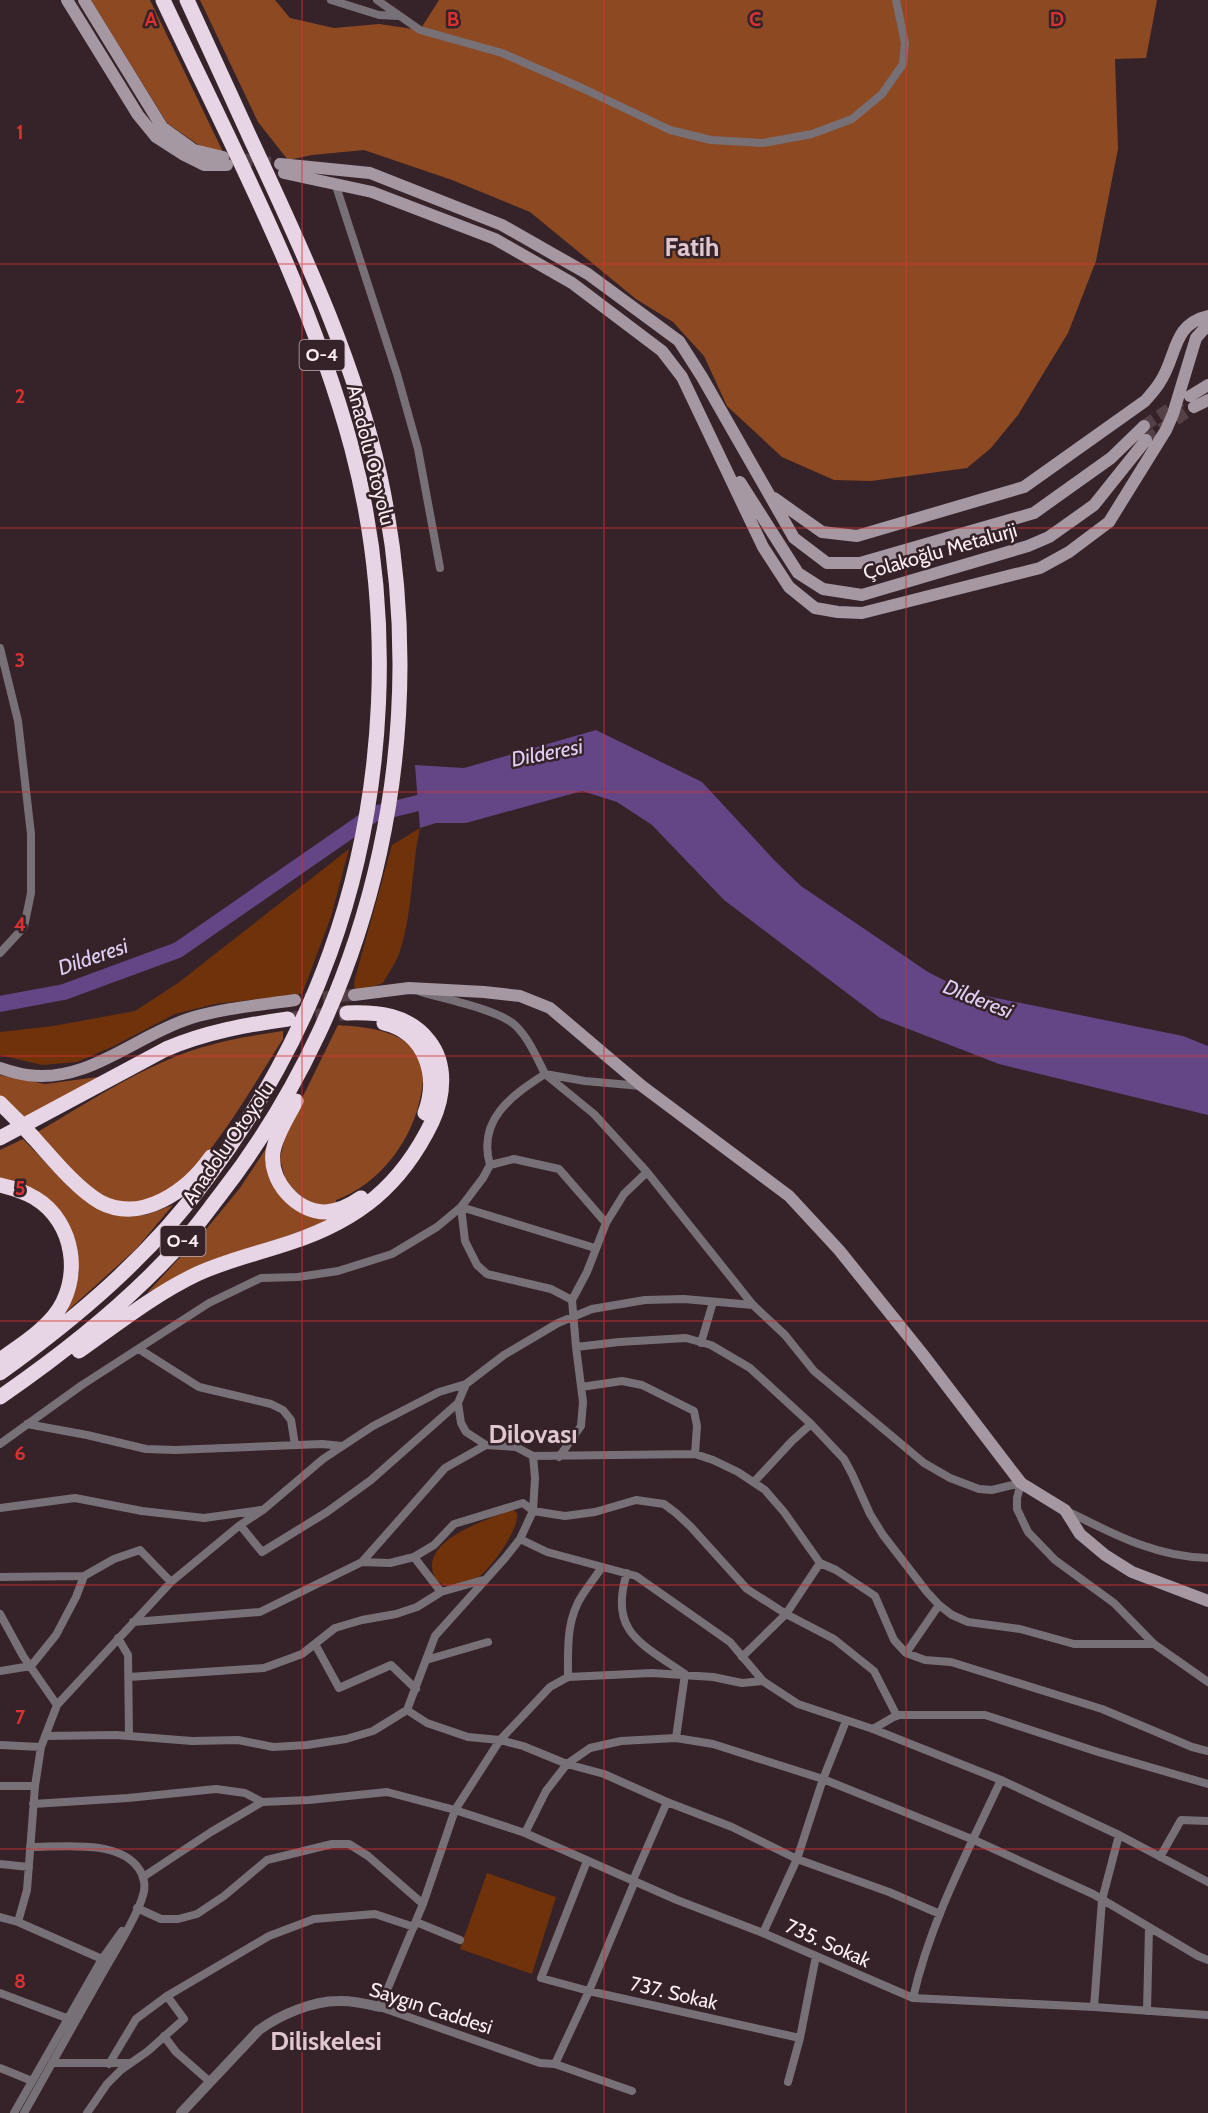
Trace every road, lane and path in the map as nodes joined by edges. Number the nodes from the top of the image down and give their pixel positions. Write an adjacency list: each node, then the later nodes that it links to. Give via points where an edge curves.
1 (67, 0): 2 (main road, via 138,116 156,136 204,165 225,161 194,150 162,127)
2 (84, 0)
3 (163, 0): 24 (highway, Anadolu Otoyolu / O-4, via 279,246 316,337 352,451 373,564 380,654 368,806 351,889 330,955)
4 (187, 0): 25 (highway, Anadolu Otoyolu / O-4, via 322,294 361,407 392,544 400,624 398,727 390,805 375,875 347,969)
5 (332, 0): 8 (street, via 380,15)
6 (377, 0): 8 (street)
7 (896, 0): 8 (street, via 905,43 903,64 882,94 852,119 812,134 763,142 711,140 670,130 502,53 420,30)
8 (398, 16)
9 (335, 183): 15 (main road, via 372,192 495,239 572,283 662,351 682,377); 17 (main road, Çolakoğlu Metalurji, via 282,169 370,174 502,225 588,274 679,341); 18 (street, via 418,449)
10 (1208, 316): 17 (main road, via 1198,318 1178,336 1160,382 1145,401 1024,487 857,536 822,532)
11 (1208, 328): 15 (main road, via 1196,338 1166,430 1109,522 1040,568 862,613 815,608 789,586 764,547)
12 (1208, 385): 13 (main road, via 1192,402)
13 (1208, 400)
14 (1144, 426): 17 (main road, Çolakoğlu Metalurji, via 1111,458 1034,513 860,563 827,563 794,538)
15 (710, 435): 16 (main road, Çolakoğlu Metalurji, via 798,573 823,589 862,595 1049,537 1094,505)
16 (1146, 440)
17 (771, 496)
18 (440, 568)
19 (0, 648): 20 (street, via 18,721 31,834 31,893 24,927)
20 (0, 953)
21 (409, 988): 22 (main road); 27 (street, via 490,1012 516,1026); 28 (main road, via 520,996 550,1008)
22 (354, 995)
23 (296, 1000): 26 (main road, via 190,1019 91,1066 63,1074 28,1076)
24 (288, 1028): 29 (highway, bridge, via 205,1166 187,1185 156,1204 118,1208 100,1202); 30 (highway, via 225,1029 191,1038); 31 (highway, via 224,1036 184,1049); 46 (highway, Anadolu Otoyolu / O-4, via 264,1094 214,1169 167,1227 102,1293)
25 (316, 1041): 49 (highway, Anadolu Otoyolu / O-4, via 275,1118 188,1237 83,1336); 49 (highway, via 298,1098 279,1132 273,1153 274,1170 282,1188 299,1203 315,1210 326,1212 349,1206 383,1179 419,1130 430,1101 431,1078 419,1047 392,1025 345,1018 380,1013 410,1023 423,1034 441,1065 442,1091 436,1114 421,1145 398,1175 364,1208 331,1227 197,1274 163,1293 62,1364)
26 (0, 1068)
27 (545, 1074): 28 (street); 32 (street, via 507,1102 495,1117 487,1136); 33 (street, via 594,1114)
28 (642, 1086): 61 (main road, via 789,1196 921,1352)
29 (0, 1103)
30 (0, 1138)
31 (0, 1145)
32 (490, 1165): 35 (street); 36 (street, via 514,1160 559,1169)
33 (647, 1172): 36 (street, via 624,1194); 40 (street)
34 (0, 1185): 45 (highway, via 35,1198 47,1208 67,1235 71,1255 64,1299 54,1315)
35 (460, 1207): 37 (street); 38 (street, via 465,1241 477,1265 487,1274 551,1289); 44 (street, via 437,1227 392,1254 338,1271 261,1278 209,1304)
36 (606, 1223): 37 (street)
37 (595, 1248): 38 (street)
38 (572, 1300): 41 (street)
39 (713, 1302): 40 (street); 41 (street, via 645,1300); 42 (street)
40 (753, 1305): 61 (street, via 785,1335 814,1371 924,1463 979,1489)
41 (573, 1316): 43 (street); 47 (street, via 504,1355)
42 (701, 1342): 43 (street, via 686,1338); 52 (street, via 750,1368)
43 (576, 1347): 48 (street)
44 (139, 1348): 51 (street); 54 (street, via 199,1387 283,1410 291,1420)
45 (0, 1360)
46 (0, 1373)
47 (466, 1384): 50 (street); 56 (street, via 439,1392)
48 (581, 1387): 57 (street, via 622,1382 642,1385 694,1410); 59 (street, via 580,1426)
49 (3, 1395)
50 (458, 1403): 55 (street, via 466,1432); 66 (street, via 371,1480 262,1552)
51 (27, 1424): 53 (street); 54 (street, via 146,1449)
52 (811, 1424): 60 (street); 80 (street, via 844,1459 883,1535)
53 (0, 1444)
54 (295, 1445): 56 (street)
55 (486, 1445): 58 (street, via 516,1447); 70 (street, via 445,1468)
56 (342, 1446): 63 (street)
57 (695, 1454): 59 (street); 60 (street)
58 (533, 1456): 59 (street); 65 (street)
59 (560, 1457)
60 (754, 1482): 71 (street, via 784,1512)
61 (1021, 1483): 64 (main road); 87 (street, via 1017,1509 1028,1532 1055,1560 1114,1603)
62 (0, 1508): 63 (street, via 75,1498 204,1518)
63 (263, 1510): 66 (street)
64 (1065, 1510): 69 (street, via 1154,1551); 79 (main road, via 1080,1534 1105,1555 1132,1572)
65 (533, 1511): 67 (street); 68 (street, via 523,1503 454,1524 434,1545); 82 (street, via 566,1516 636,1500 663,1504 690,1527 747,1589)
66 (240, 1524): 77 (street)
67 (520, 1539): 72 (street, via 547,1552); 76 (street)
68 (414, 1557): 70 (street, via 390,1563); 78 (street)
69 (1208, 1558)
70 (362, 1562): 83 (street, via 260,1612)
71 (820, 1563): 82 (street); 88 (street, via 875,1596 894,1640)
72 (602, 1567): 73 (street); 95 (street, via 581,1596 572,1617)
73 (627, 1573): 89 (street, via 730,1642); 93 (street, via 620,1608 624,1623 641,1643)
74 (84, 1576): 75 (street); 77 (street, via 140,1550); 91 (street, via 56,1635)
75 (0, 1577)
76 (484, 1580): 78 (street); 90 (street, via 435,1636)
77 (171, 1582): 83 (street)
78 (441, 1592): 86 (street, via 417,1607 335,1628)
79 (1208, 1601)
80 (939, 1605): 87 (street, via 968,1622 1020,1629 1074,1644); 88 (street)
81 (0, 1614): 91 (street)
82 (786, 1614): 89 (street); 101 (street, via 834,1639 874,1671)
83 (133, 1622): 84 (street)
84 (118, 1638): 94 (street, via 128,1655); 99 (street)
85 (489, 1642): 90 (street)
86 (315, 1644): 94 (street, via 264,1668); 98 (street, via 339,1688 391,1665)
87 (1154, 1644): 97 (street)
88 (906, 1653): 110 (street, via 925,1660 951,1662 1102,1709)
89 (742, 1657): 96 (street)
90 (426, 1660): 98 (street)
91 (31, 1666): 92 (street); 99 (street)
92 (0, 1671)
93 (685, 1674): 95 (street); 96 (street, via 742,1683); 106 (street)
94 (129, 1677): 105 (street)
95 (568, 1677): 107 (street, via 550,1687)
96 (763, 1681): 102 (street, via 798,1704)
97 (1208, 1682)
98 (416, 1689): 100 (street)
99 (57, 1705): 104 (street)
100 (407, 1710): 105 (street, via 373,1731 307,1745 273,1747 238,1740); 107 (street, via 427,1723 468,1737)
101 (897, 1716): 103 (street); 114 (street, via 985,1714)
102 (846, 1721): 103 (street); 112 (street)
103 (873, 1729): 113 (street)
104 (45, 1736): 105 (street); 109 (street)
105 (129, 1736)
106 (676, 1738): 111 (street, via 621,1741 590,1748); 112 (street, via 713,1744)
107 (500, 1740): 111 (street); 120 (street)
108 (0, 1745): 109 (street)
109 (41, 1747): 116 (street)
110 (1208, 1751)
111 (567, 1764): 118 (street, via 604,1774); 122 (street, via 546,1791)
112 (823, 1779): 124 (street); 127 (street)
113 (1001, 1780): 123 (street); 124 (street)
114 (1208, 1784)
115 (0, 1786): 116 (street)
116 (35, 1786): 119 (street)
117 (262, 1802): 119 (street, via 245,1793 216,1789); 120 (street, 735. Sokak, via 387,1792); 131 (street)
118 (667, 1802): 127 (street, via 732,1827); 132 (street)
119 (33, 1804): 125 (street)
120 (455, 1810): 122 (street, 735. Sokak); 135 (street)
121 (1208, 1821): 126 (street, via 1181,1820)
122 (525, 1833): 128 (street, 735. Sokak)
123 (1119, 1835): 126 (street); 134 (street)
124 (974, 1839): 134 (street); 137 (street)
125 (30, 1847): 130 (street); 131 (street, via 109,1849 139,1868)
126 (1160, 1857): 133 (street)
127 (797, 1859): 137 (street); 143 (street)
128 (586, 1861): 132 (street, 735. Sokak); 148 (street, 737. Sokak, via 541,1978)
129 (0, 1864): 130 (street)
130 (29, 1867): 140 (street)
131 (142, 1877): 136 (street, via 143,1896)
132 (634, 1880): 143 (street, 735. Sokak); 148 (street)
133 (1208, 1882)
134 (1102, 1900): 142 (street); 153 (street)
135 (423, 1904): 136 (street, via 350,1844 332,1844 267,1860 196,1914 161,1919); 141 (street)
136 (137, 1908): 139 (street)
137 (940, 1914): 151 (street)
138 (0, 1917): 140 (street)
139 (132, 1919): 146 (street); 160 (street)
140 (18, 1922): 146 (street)
141 (415, 1925): 144 (street); 150 (street, via 375,1914 314,1919 269,1936); 152 (street)
142 (1149, 1928): 147 (street); 154 (street)
143 (764, 1933): 145 (street, 735. Sokak)
144 (460, 1940)
145 (816, 1956): 151 (street, 735. Sokak); 158 (street)
146 (102, 1959): 156 (street)
147 (1208, 1960)
148 (589, 1991): 158 (street, 737. Sokak); 162 (street)
149 (0, 1993): 156 (street)
150 (167, 1996): 157 (street, via 184,2019); 161 (street, via 136,2019)
151 (913, 1998): 153 (street, 735. Sokak)
152 (380, 2007): 162 (street, Saygın Caddesi, via 540,2063); 165 (street, Saygın Caddesi, via 338,2000 288,2014 259,2030)
153 (1094, 2007): 154 (street, 735. Sokak)
154 (1147, 2010): 155 (street, 735. Sokak)
155 (1208, 2015)
156 (69, 2019): 164 (street)
157 (164, 2036): 159 (street); 165 (street)
158 (800, 2038): 166 (street)
159 (129, 2063): 161 (street); 170 (street, via 107,2084)
160 (52, 2064): 161 (street); 169 (street)
161 (109, 2064)
162 (555, 2064): 167 (street, Saygın Caddesi)
163 (0, 2068): 164 (street)
164 (32, 2081): 168 (street)
165 (209, 2081): 171 (street, Saygın Caddesi)
166 (788, 2082)
167 (632, 2091)
168 (14, 2113)
169 (24, 2113)
170 (87, 2113)
171 (181, 2113)

